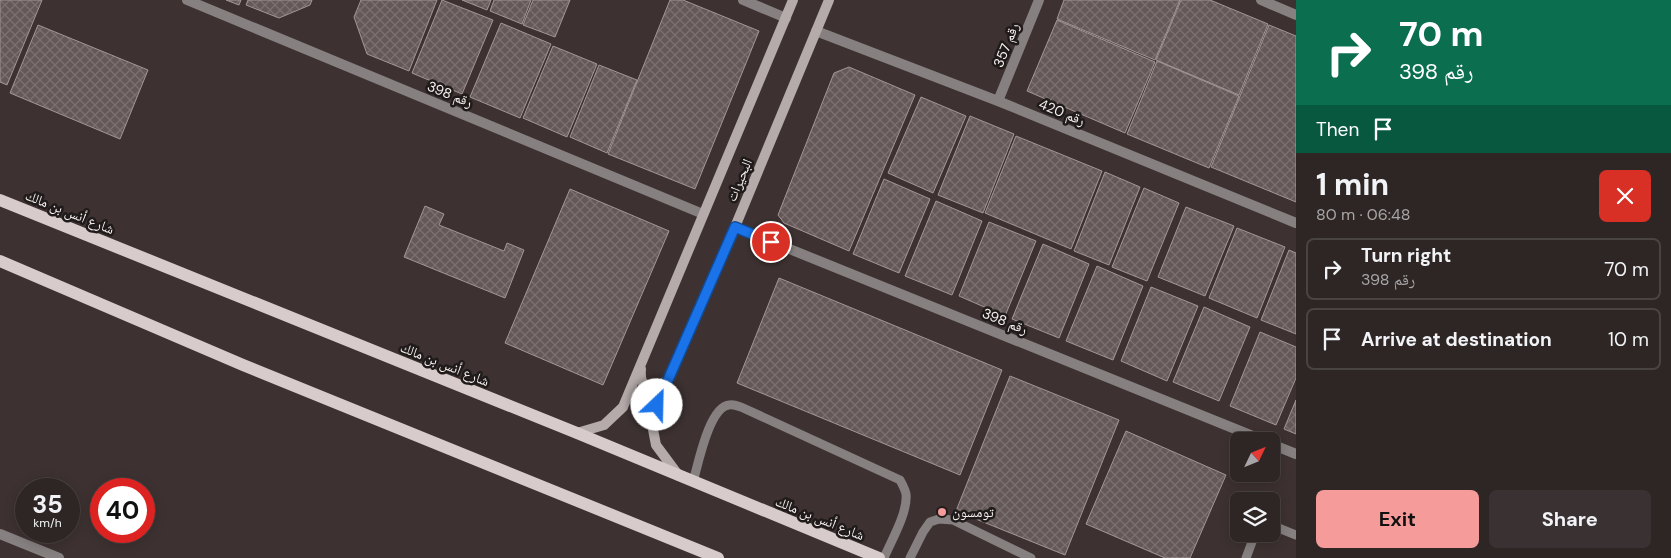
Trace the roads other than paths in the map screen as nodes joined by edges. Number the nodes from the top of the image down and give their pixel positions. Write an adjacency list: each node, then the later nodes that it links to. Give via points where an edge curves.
1 (187, 0): 12 (street, رقم 398)
2 (744, 0): 8 (street)
3 (793, 0): 8 (street, البحيرات)
4 (829, 0): 9 (street, البحيرات)
5 (1039, 0): 10 (street, رقم 357)
6 (1261, 0): 7 (street)
7 (1296, 15)
8 (786, 18): 12 (street, البحيرات)
9 (816, 31): 10 (street, رقم 420); 14 (street, البحيرات)
10 (998, 101): 13 (street, رقم 420)
11 (0, 200): 19 (main road, شارع أنس بن مالك)
12 (703, 214): 16 (street, البحيرات)
13 (1296, 223)
14 (735, 227): 17 (street, البحيرات); 18 (street, رقم 398)
15 (0, 261): 29 (main road, via 243,366)
16 (642, 363): 17 (street, via 644,386 652,390); 19 (street, البحيرات, via 623,407 604,425)
17 (669, 379): 22 (street, البحيرات, via 651,419 656,445)
18 (1243, 432)
19 (577, 434): 22 (main road, شارع أنس بن مالك)
20 (1280, 448): 21 (street)
21 (1296, 454)
22 (680, 477): 23 (main road, شارع أنس بن مالك)
23 (693, 482): 30 (main road, شارع أنس بن مالك); 31 (lane, via 709,428 719,410 729,405 741,407 900,480 906,492 904,512)
24 (1280, 529): 26 (lane)
25 (0, 534): 28 (street)
26 (1296, 535)
27 (1252, 542): 34 (lane)
28 (59, 558)
29 (718, 558)
30 (878, 558)
31 (884, 558)
32 (910, 558): 33 (lane, via 930,522 939,519 953,520)
33 (1031, 558)
34 (1246, 558)

